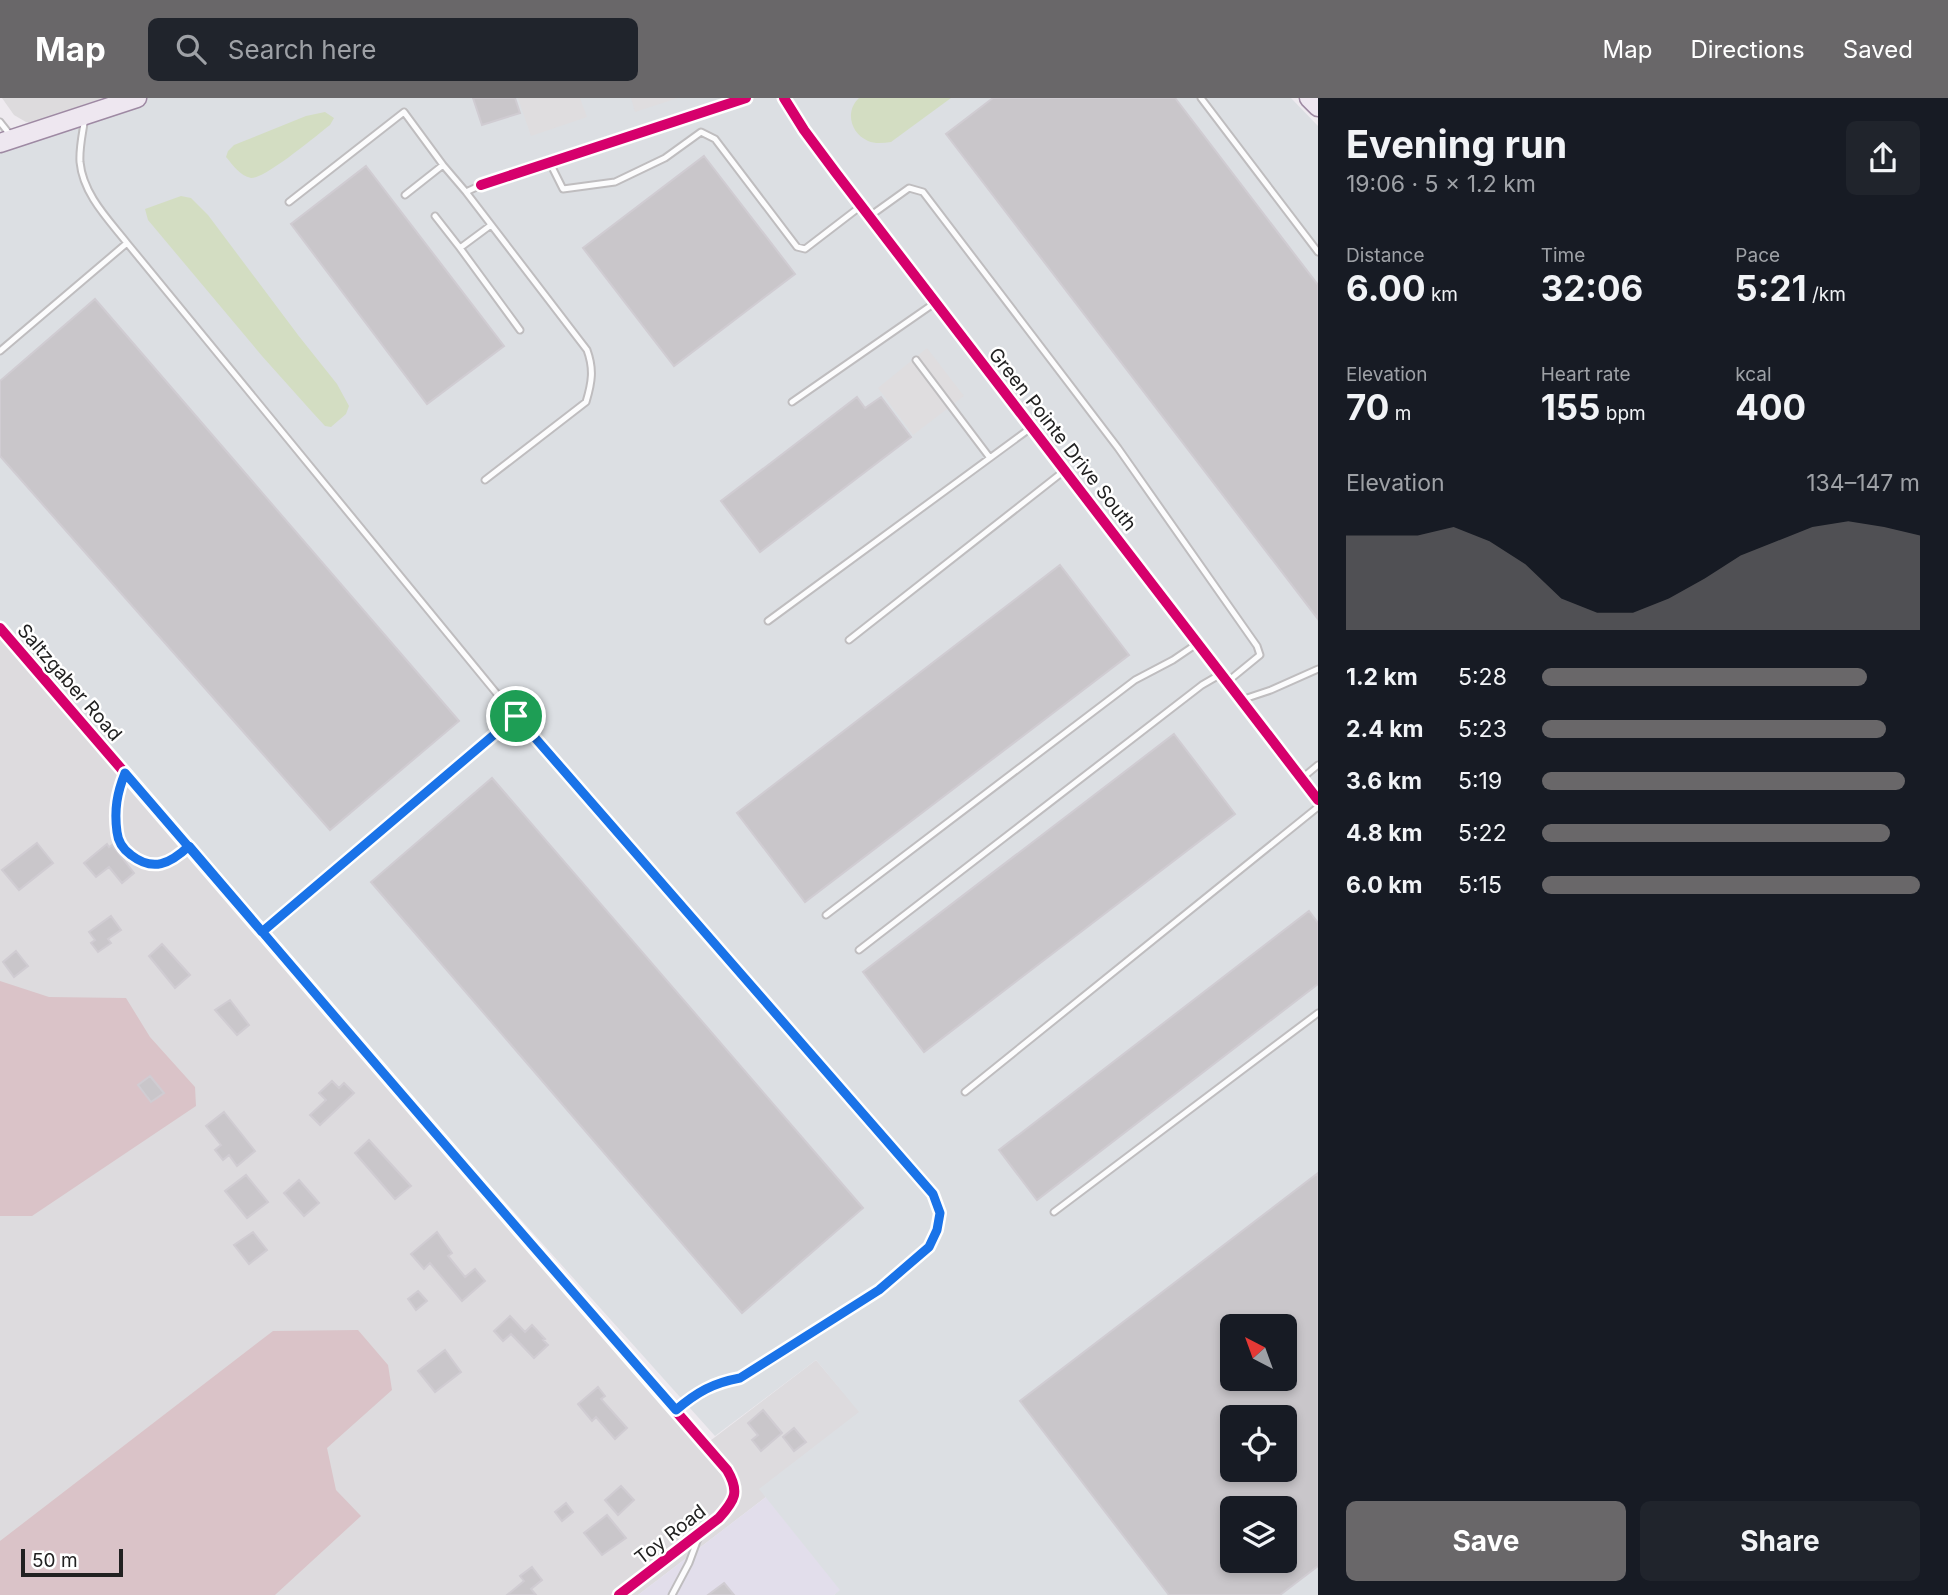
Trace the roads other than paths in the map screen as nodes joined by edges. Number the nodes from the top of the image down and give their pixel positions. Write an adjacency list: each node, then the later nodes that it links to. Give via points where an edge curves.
1 (746, 98): 8 (street)
2 (784, 98): 18 (street, Green Pointe Drive South)
3 (1201, 98): 24 (lane)
4 (1309, 98): 6 (main road)
5 (127, 99): 7 (main road)
6 (1318, 107)
7 (85, 115): 11 (main road); 22 (lane, via 80,163 86,185)
8 (696, 115): 10 (lane); 12 (street)
9 (0, 122): 11 (lane)
10 (701, 132): 12 (lane, via 664,159 615,182 563,190); 18 (lane, via 716,139 796,247 806,249)
11 (6, 141)
12 (550, 163): 14 (street)
13 (443, 165): 15 (lane); 16 (lane); 17 (lane, via 404,112)
14 (481, 185): 15 (lane)
15 (466, 192): 21 (lane)
16 (405, 195)
17 (289, 202)
18 (862, 206): 20 (street, Green Pointe Drive South)
19 (435, 216): 23 (lane)
20 (870, 216): 25 (street, Green Pointe Drive South); 39 (lane, via 909,188 923,192 1118,448 1257,646 1260,655)
21 (491, 225): 23 (lane); 33 (lane, via 587,350 593,382 586,401)
22 (127, 243): 27 (lane); 41 (lane)
23 (460, 248): 26 (lane)
24 (1318, 252)
25 (936, 302): 29 (lane); 30 (street, Green Pointe Drive South)
26 (520, 330)
27 (0, 351)
28 (916, 360): 31 (lane)
29 (792, 402)
30 (1032, 427): 31 (lane); 32 (street, Green Pointe Drive South)
31 (990, 458): 34 (lane)
32 (1065, 471): 36 (lane); 37 (street, Green Pointe Drive South)
33 (485, 480)
34 (768, 621)
35 (2, 634): 43 (street, Saltzgaber Road)
36 (849, 640)
37 (1198, 643): 39 (street, Green Pointe Drive South); 48 (lane, via 1135,680)
38 (1318, 669): 40 (lane)
39 (1224, 678): 40 (street, Green Pointe Drive South); 50 (lane, via 1202,685)
40 (1241, 699): 44 (street, Green Pointe Drive South)
41 (516, 716): 49 (lane); 54 (lane, via 933,1194 940,1213 929,1247 879,1290 740,1378 718,1382)
42 (1318, 765): 44 (lane)
43 (125, 773): 47 (street, Saltzgaber Road); 47 (lane, via 117,794 117,835 124,850 143,864 163,864)
44 (1301, 779): 45 (street, Green Pointe Drive South)
45 (1318, 800)
46 (1318, 807): 52 (lane)
47 (189, 846): 49 (street, Saltzgaber Road)
48 (826, 915)
49 (262, 932): 54 (street, Saltzgaber Road)
50 (859, 950)
51 (1318, 1013): 53 (lane)
52 (965, 1092)
53 (1054, 1212)
54 (676, 1410): 55 (street, Saltzgaber Road, via 727,1470)
55 (736, 1494): 56 (street, Toy Road, via 719,1518)
56 (699, 1533): 57 (street, Toy Road); 58 (lane)
57 (619, 1595)
58 (672, 1595)

